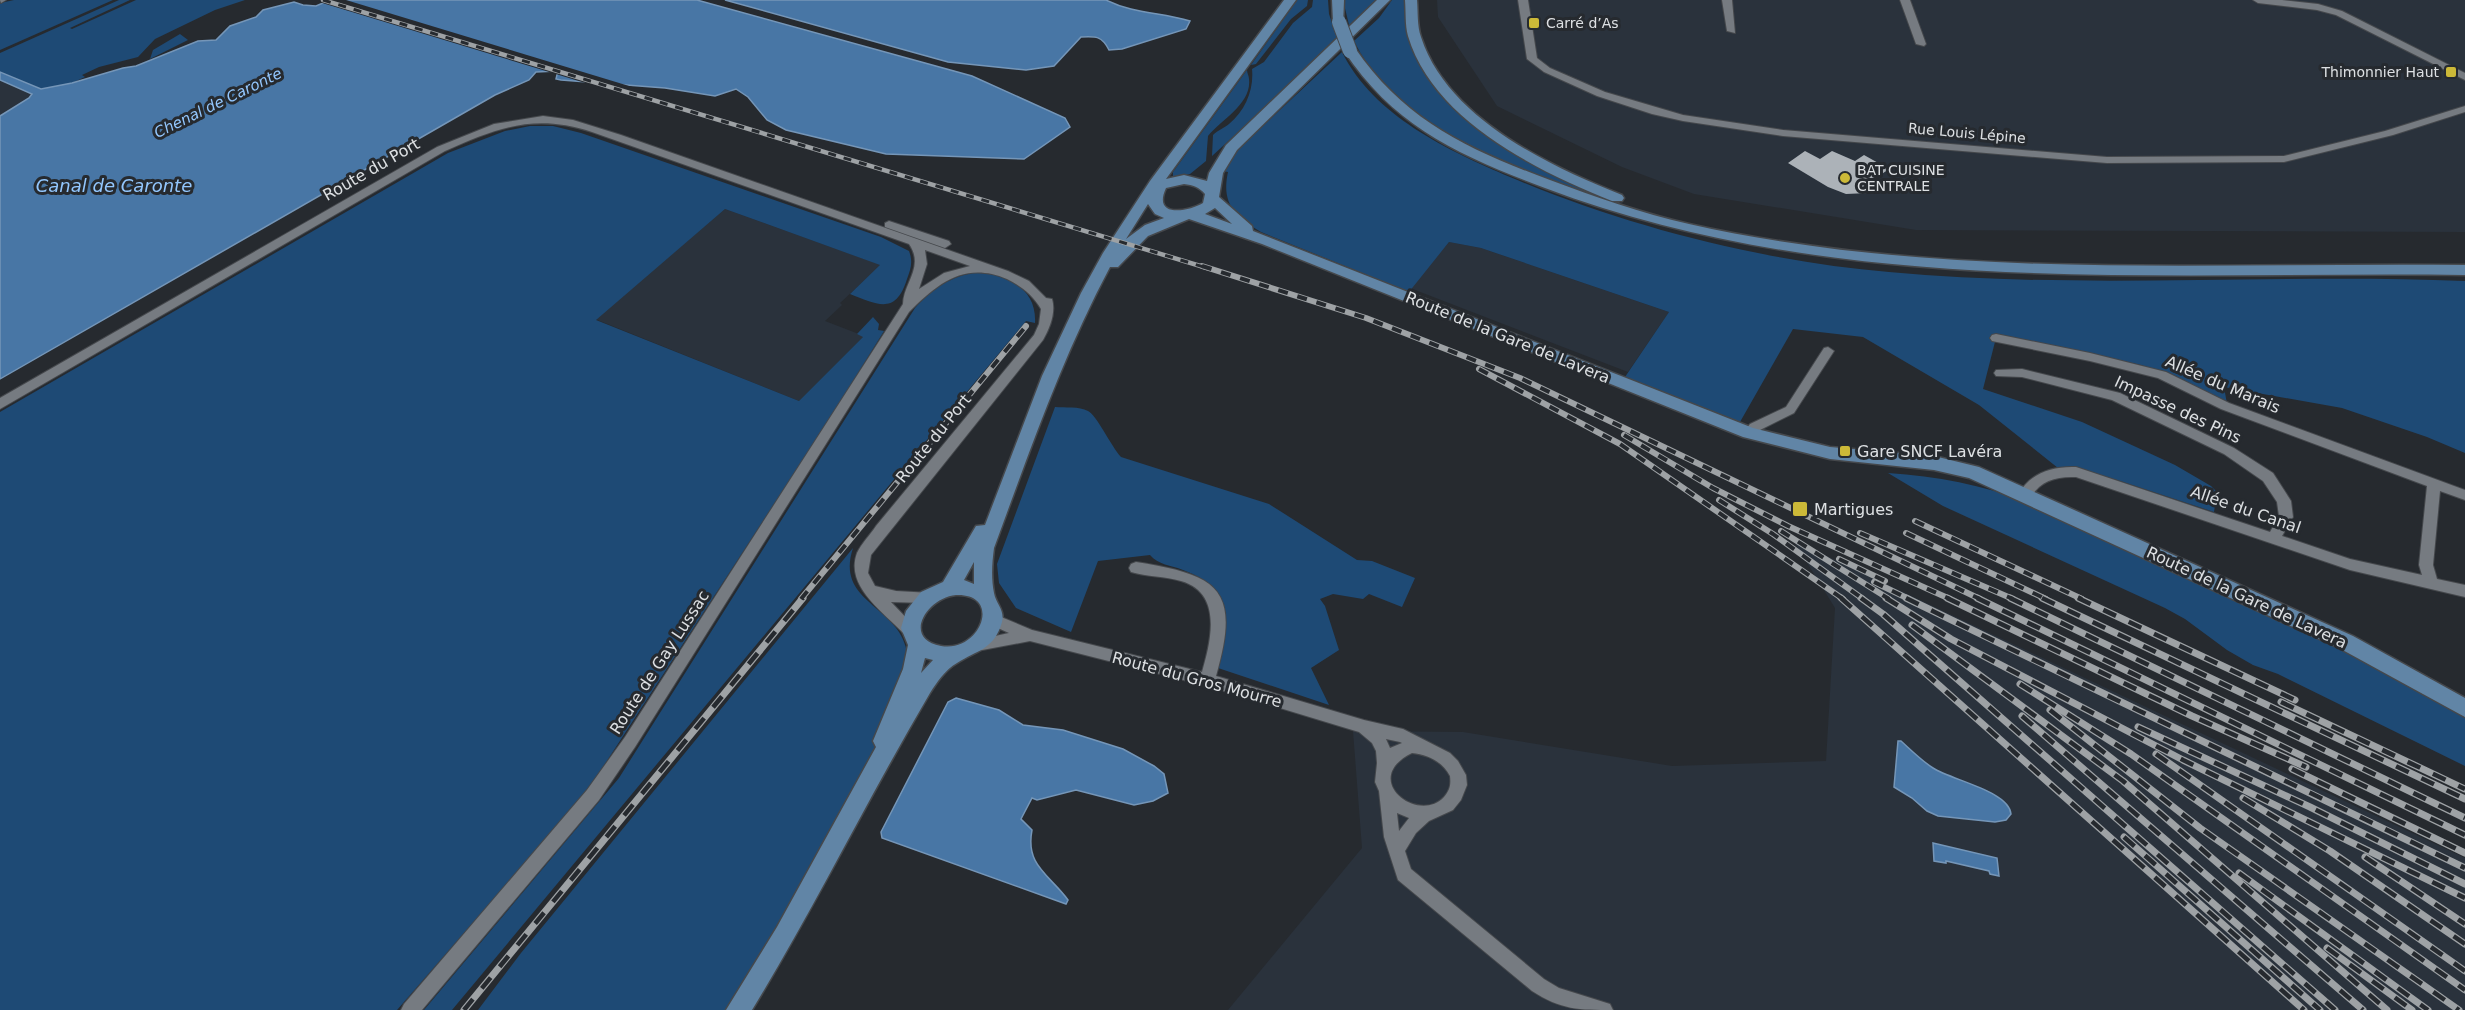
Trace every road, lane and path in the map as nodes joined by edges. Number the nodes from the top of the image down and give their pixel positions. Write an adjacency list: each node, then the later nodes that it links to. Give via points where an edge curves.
1 (1290, 0): 13 (street)
2 (1338, 0): 20 (street, bridge, via 1339,22 1350,51 1370,80 1409,116 1444,139 1529,178 1601,204 1693,231)
3 (1384, 0): 15 (street, via 1231,148 1216,173)
4 (1411, 0): 20 (street, via 1416,39 1431,71 1467,112 1518,151 1637,205)
5 (1523, 0): 12 (street, Rue Louis Lépine, via 1532,59 1546,70 1656,112 1783,133 2107,160 2284,159 2390,133)
6 (1727, 0): 9 (street)
7 (1905, 0): 10 (street)
8 (2258, 0): 11 (street, via 2339,13)
9 (1732, 31)
10 (1921, 44)
11 (2465, 77)
12 (2465, 109)
13 (1155, 188): 15 (street, via 1190,180 1209,188); 16 (street, via 1158,208 1169,214); 25 (street, via 1113,247)
14 (791, 197): 18 (street, Route du Port); 19 (street, Route du Port, via 878,222); 31 (street, Route du Port, via 583,126 557,120 512,123 441,149)
15 (1213, 197): 16 (street, via 1203,212); 17 (street, Route de la Gare de Lavera, via 1241,226)
16 (1189, 216): 17 (street, Route de la Gare de Lavera); 25 (street, via 1138,234)
17 (1267, 241): 32 (street, Route de la Gare de Lavera)
18 (914, 243): 19 (street, Route du Port); 21 (street, via 922,255)
19 (949, 252): 21 (street); 22 (street, Route du Port); 24 (street); 27 (street, Route du Port, via 1016,269 1033,278 1048,294)
20 (1828, 254): 23 (street, via 1902,262 2054,269)
21 (921, 268): 26 (street, Route de Gay Lussac)
22 (989, 269): 24 (street, Route de Gay Lussac); 27 (street, Route du Port, via 1028,285)
23 (2465, 271)
24 (945, 275): 26 (street, Route de Gay Lussac)
25 (1088, 295): 33 (street)
26 (905, 309): 59 (street, Route de Gay Lussac, via 599,787)
27 (1048, 311): 41 (street, Route du Port, via 1039,337 864,554 861,573)
28 (1996, 338): 34 (street, Allée du Marais, via 2162,375 2218,404)
29 (1828, 351): 32 (street, via 1790,410)
30 (2000, 373): 37 (street, Impasse des Pins, via 2022,372 2116,396 2244,459 2268,477 2284,501 2286,517)
31 (0, 404)
32 (1749, 433): 35 (street, Route de la Gare de Lavera, via 1773,445 1830,461 1947,475)
33 (1012, 477): 40 (street); 44 (street, via 985,548 982,570)
34 (2434, 483): 36 (street, Allée du Marais); 39 (street, via 2426,565)
35 (2025, 495): 37 (street, Allée du Canal, via 2030,485 2046,477 2062,471 2076,472); 51 (street, Route de la Gare de Lavera, via 2346,642)
36 (2465, 495)
37 (2275, 537): 39 (street, Allée du Canal, via 2350,564)
38 (1136, 568): 50 (street, via 1188,578 1209,595 1217,608 1220,625)
39 (2431, 582): 42 (street, Allée du Canal)
40 (949, 588): 43 (street); 44 (street, via 963,587)
41 (870, 591): 43 (street, via 896,597); 47 (street)
42 (2465, 591)
43 (926, 597): 47 (street, via 912,614)
44 (986, 597): 45 (street)
45 (994, 620): 46 (street, Route du Gros Mourre); 48 (street)
46 (1030, 635): 48 (street, Route du Gros Mourre); 50 (street, Route du Gros Mourre)
47 (915, 639): 49 (street, via 933,653); 55 (street, via 913,669)
48 (977, 645): 49 (street)
49 (952, 655): 55 (street, via 932,673)
50 (1207, 680): 52 (street, Route du Gros Mourre)
51 (2465, 708)
52 (1364, 727): 53 (street, Route du Gros Mourre, via 1403,736); 54 (street, via 1380,739)
53 (1423, 746): 54 (street, via 1400,749); 57 (street, Route du Gros Mourre, via 1435,750 1453,765 1457,786 1447,805)
54 (1384, 763): 56 (street, via 1382,783)
55 (873, 771): 60 (street, via 785,935)
56 (1386, 793): 57 (street, via 1402,808); 58 (street)
57 (1426, 813): 58 (street, Route du Gros Mourre, via 1406,832)
58 (1396, 850): 61 (street, via 1404,874 1411,881 1521,973 1555,996)
59 (410, 1010)
60 (738, 1010)
61 (1604, 1010)

